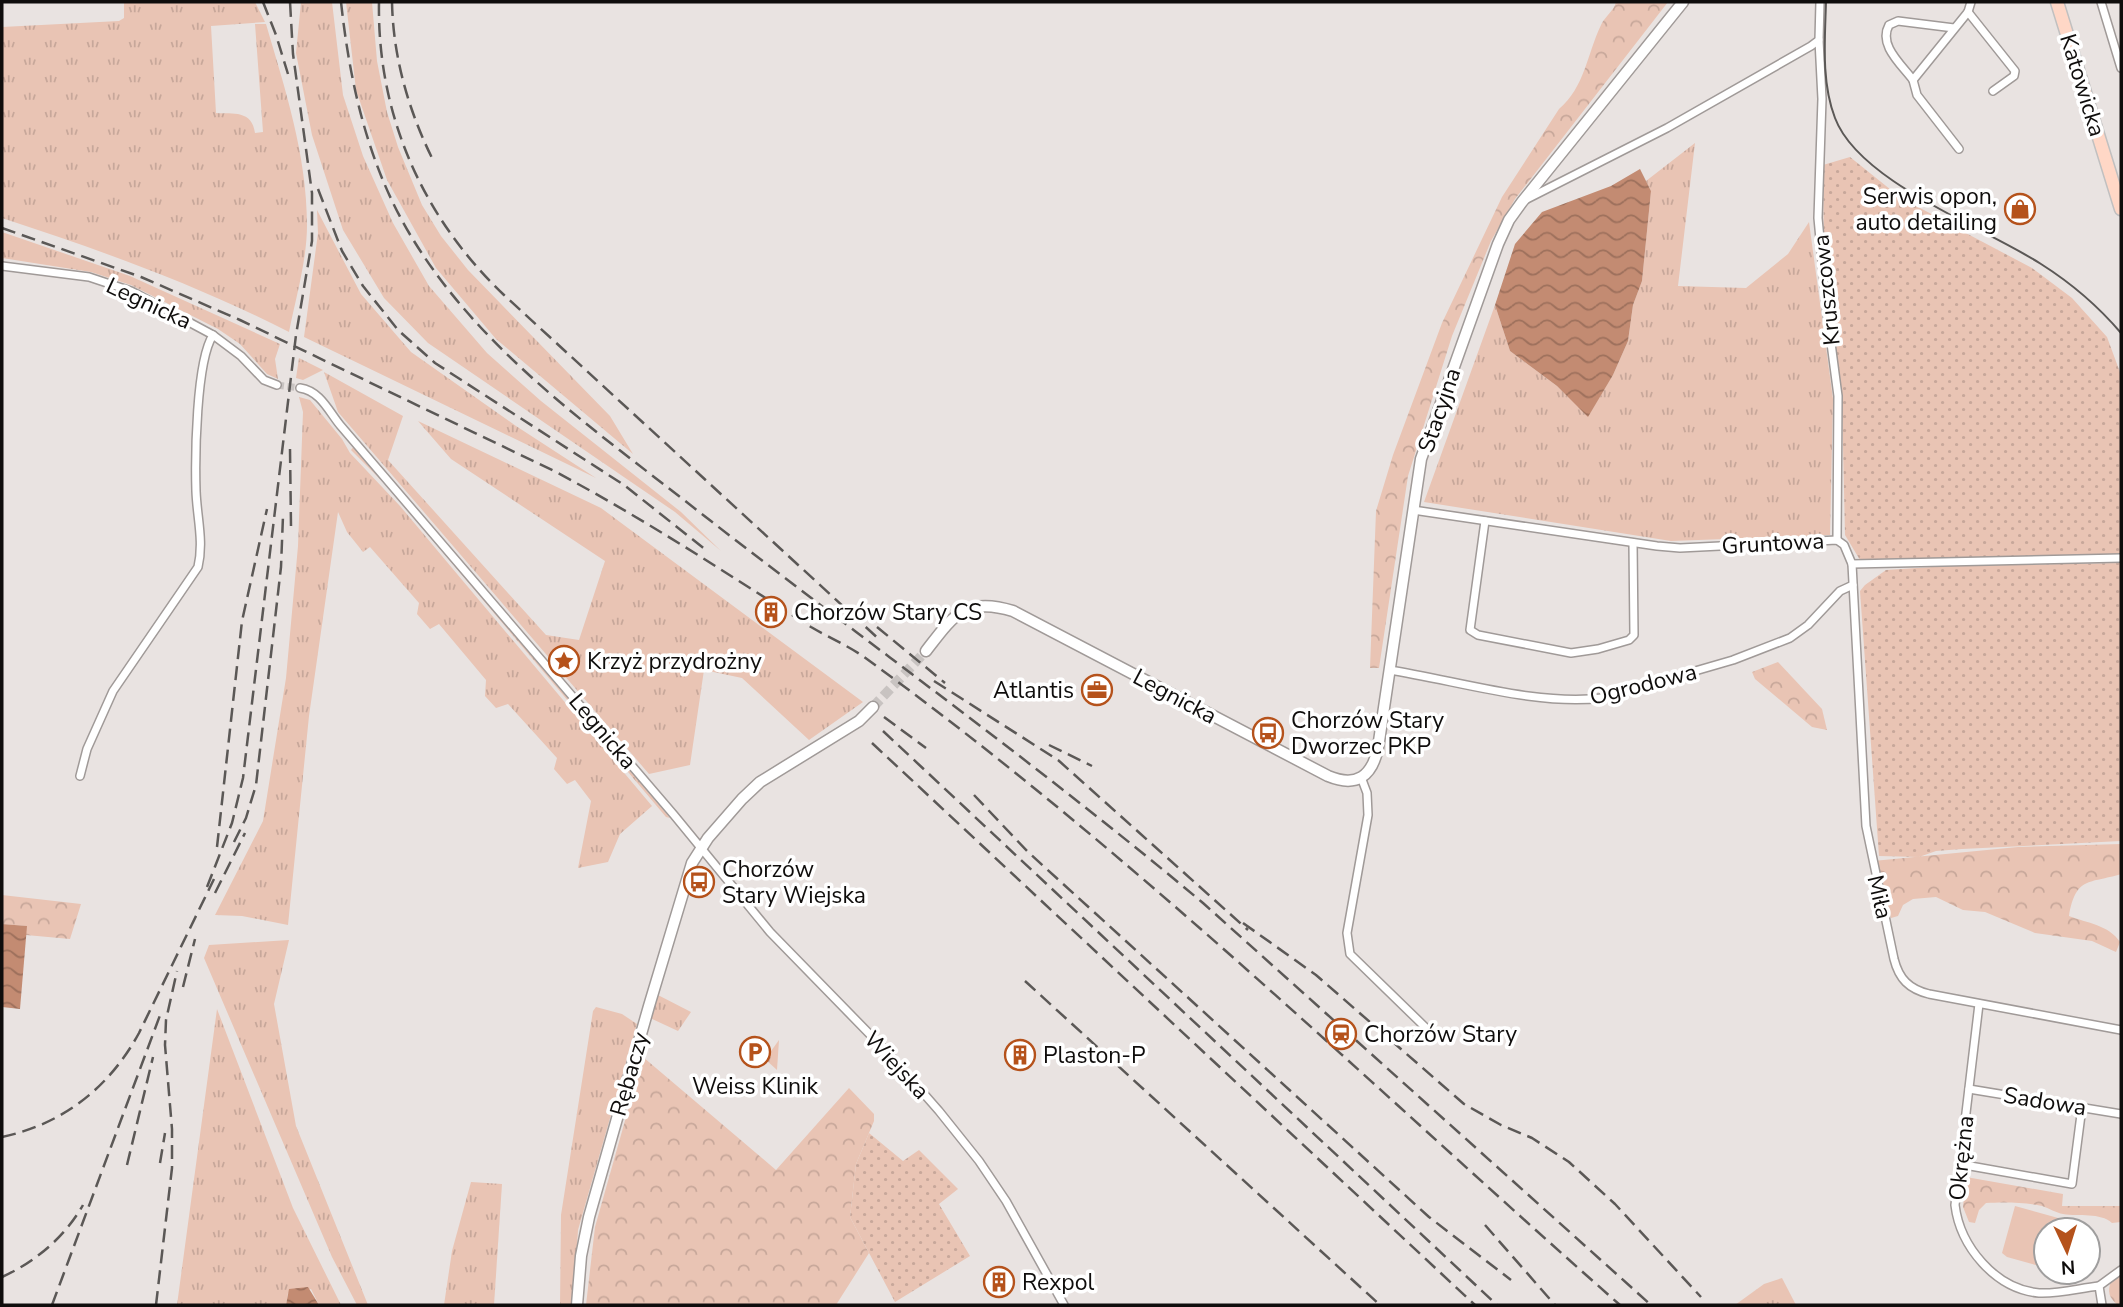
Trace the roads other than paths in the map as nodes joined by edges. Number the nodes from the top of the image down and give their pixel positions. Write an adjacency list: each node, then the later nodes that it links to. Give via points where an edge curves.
1 (1683, 2): 13 (street, Stacyjna)
2 (1820, 2): 8 (street, Kruszcowa)
3 (1971, 2): 6 (street)
4 (2057, 2): 14 (main road, Katowicka)
5 (2101, 2): 9 (street)
6 (1968, 12): 7 (street); 11 (street, via 2015,71)
7 (1954, 28): 10 (street); 10 (street, via 1898,21 1889,25 1887,45)
8 (1819, 40): 13 (street, via 1667,128); 21 (street, Kruszcowa, via 1818,218 1838,396)
9 (2121, 68)
10 (1913, 80): 12 (street, via 1917,95)
11 (1993, 91)
12 (1959, 149)
13 (1522, 202): 19 (street, Stacyjna, via 1498,244 1445,390 1421,458)
14 (2121, 209)
15 (2, 266): 16 (street, Legnicka, via 105,282)
16 (214, 335): 17 (street, Legnicka, via 264,380); 29 (street, via 205,351 197,431 198,568 113,691)
17 (277, 385)
18 (300, 387): 31 (street, Legnicka, via 317,395)
19 (1413, 510): 20 (street, Gruntowa); 27 (street, Stacyjna)
20 (1485, 521): 22 (street, Gruntowa); 22 (street, via 1470,630 1571,653 1598,649 1634,635)
21 (1837, 540): 22 (street, Gruntowa, via 1680,548); 24 (street, Gruntowa)
22 (1633, 543)
23 (2121, 558): 24 (street, Gruntowa)
24 (1852, 564): 25 (street)
25 (1853, 585): 27 (street, Ogrodowa, via 1840,590 1790,638 1733,660 1602,698 1549,699); 32 (street, Miła, via 1866,826 1897,970 1906,984 1919,991)
26 (926, 651): 30 (street, Legnicka, via 960,612 980,605 1013,611 1328,776 1346,781)
27 (1389, 670): 30 (street, Stacyjna, via 1376,757)
28 (873, 707): 31 (street, via 760,782)
29 (80, 776)
30 (1361, 777): 33 (street, via 1368,805 1347,933 1350,954)
31 (701, 847): 42 (street, Rębaczy, via 686,879 589,1217); 43 (street, Wiejska, via 770,932 889,1054 955,1131 1006,1201)
32 (1979, 1004): 34 (street, Miła); 35 (street, Okrężna)
33 (1425, 1027)
34 (2121, 1030)
35 (1969, 1088): 36 (street, Sadowa); 38 (street, Okrężna)
36 (2082, 1107): 37 (street, Sadowa); 38 (street, via 2072,1184)
37 (2121, 1114)
38 (1959, 1164): 41 (street, Okrężna, via 1955,1205 1960,1230 1975,1254 2003,1279 2038,1293)
39 (2121, 1270): 40 (street, Okrężna)
40 (2102, 1284)
41 (2099, 1286): 44 (street)
42 (577, 1305)
43 (1064, 1305)
44 (2102, 1305)

